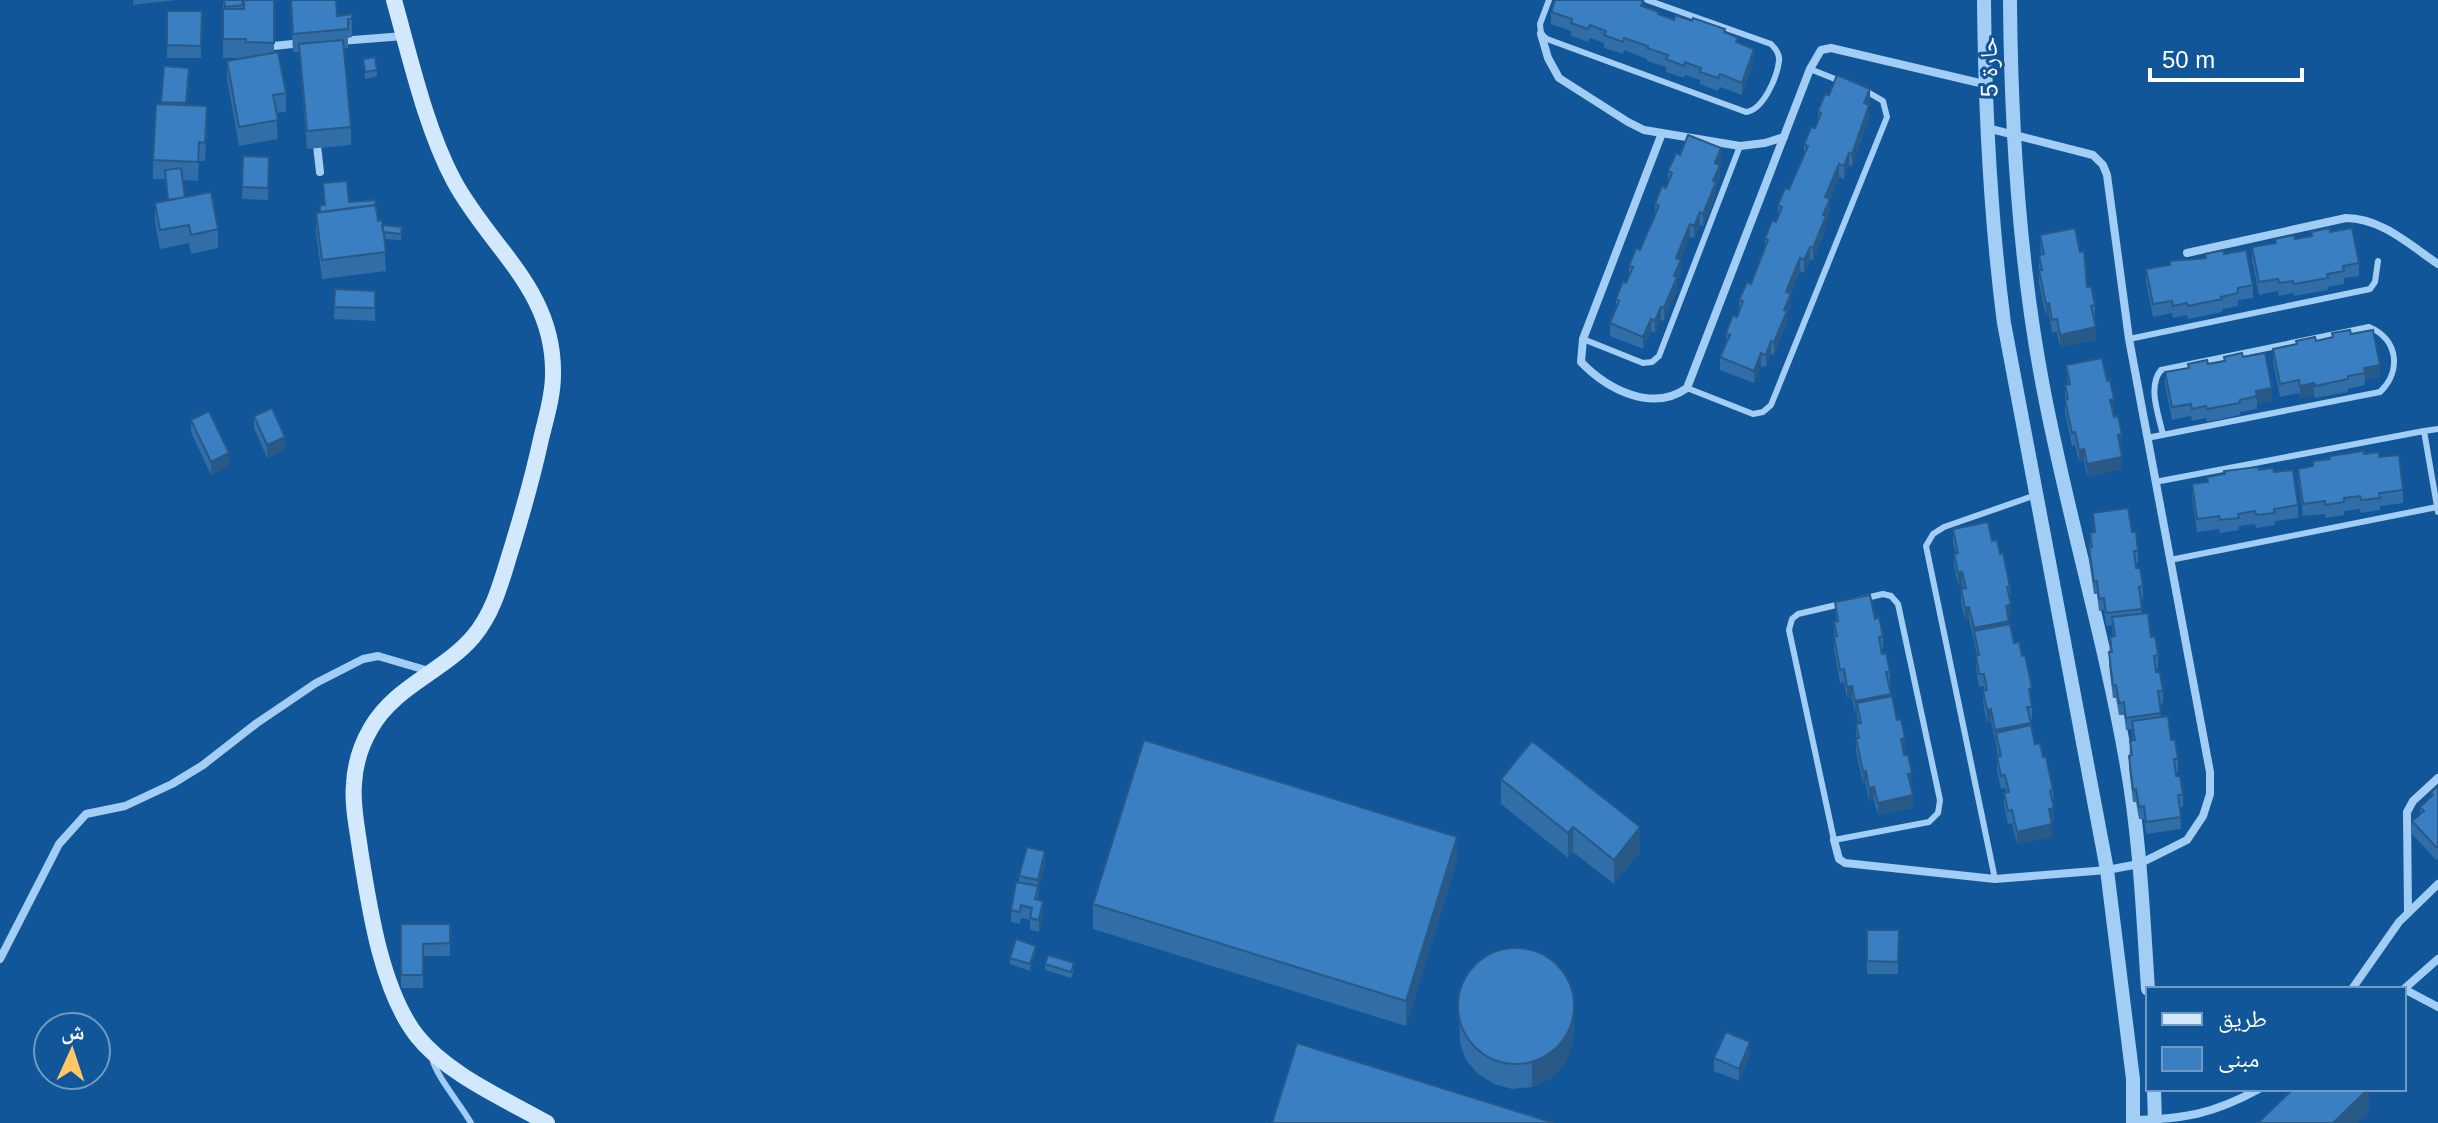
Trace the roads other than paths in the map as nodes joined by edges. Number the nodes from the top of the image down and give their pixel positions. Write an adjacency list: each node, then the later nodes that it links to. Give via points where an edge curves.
1 (394, 0): 8 (main road)
2 (1549, 0): 7 (lane)
3 (1647, 0): 7 (lane, via 1771,44 1779,61 1762,104 1746,112)
4 (1984, 0): 16 (street, حارة 5)
5 (2010, 0): 21 (street, حارة 5)
6 (303, 29): 11 (street)
7 (1541, 34): 20 (street, via 1559,78 1628,122)
8 (404, 36): 9 (street); 39 (main road, via 452,178 533,292 553,356 550,401 530,486 495,600 475,635)
9 (333, 41)
10 (318, 42): 11 (street)
11 (304, 43): 12 (street); 13 (street)
12 (252, 48)
13 (306, 57)
14 (1810, 69): 15 (lane); 16 (street, via 1821,50 1831,48); 22 (street)
15 (1849, 84)
16 (1984, 84): 18 (street, حارة 5)
17 (1862, 89): 30 (lane, via 1883,101 1887,117 1771,405 1753,414)
18 (1986, 128): 21 (street); 36 (street, حارة 5, via 2004,323)
19 (315, 129): 24 (street)
20 (1662, 133): 23 (street); 28 (street)
21 (2014, 133): 29 (street, via 2093,155 2103,165); 42 (street, حارة 5, via 2031,316 2044,393 2126,761)
22 (1784, 137): 23 (street); 30 (street)
23 (1740, 146): 28 (lane, via 1659,356 1643,363)
24 (320, 172)
25 (2187, 253): 27 (street, via 2357,218 2379,225)
26 (2378, 261): 29 (lane, via 2370,289)
27 (2438, 264)
28 (1583, 339): 30 (street, via 1581,362 1627,394 1656,399)
29 (2129, 339): 34 (street)
30 (1687, 388)
31 (2438, 429): 32 (lane)
32 (2424, 431): 35 (lane); 37 (lane)
33 (2163, 435): 33 (lane, via 2380,392 2395,372 2389,341 2369,327 2161,370 2153,385); 34 (lane)
34 (2147, 438): 35 (street)
35 (2155, 482): 38 (street)
36 (2038, 495): 43 (street, حارة 5); 44 (lane, via 1944,527 1926,546)
37 (2438, 510): 38 (lane)
38 (2170, 560): 42 (street, via 2210,794 2187,840)
39 (431, 671): 47 (street, via 378,656 363,659 316,683 172,784 125,806 86,814 59,844); 54 (main road, via 400,694 373,725 354,784 369,903 390,984 406,1020)
40 (2438, 778): 46 (street, via 2407,812)
41 (1834, 840): 41 (lane, via 1929,822 1938,813 1940,800 1898,604 1883,594 1798,614 1789,630); 44 (street, via 1845,863)
42 (2139, 864): 43 (street); 49 (street, حارة 5)
43 (2107, 870): 44 (street); 57 (street, حارة 5, via 2133,1079)
44 (1995, 879)
45 (2438, 884): 46 (street)
46 (2408, 912): 50 (street)
47 (0, 959)
48 (2438, 959): 51 (street)
49 (2148, 987)
50 (2353, 987)
51 (2406, 987)
52 (2406, 990): 53 (street)
53 (2438, 1007)
54 (430, 1051): 59 (lane, via 435,1069); 60 (main road)
55 (2154, 1091): 58 (street)
56 (2255, 1091): 58 (street, via 2214,1111)
57 (2133, 1121): 58 (street)
58 (2155, 1121)
59 (471, 1123)
60 (547, 1123)

